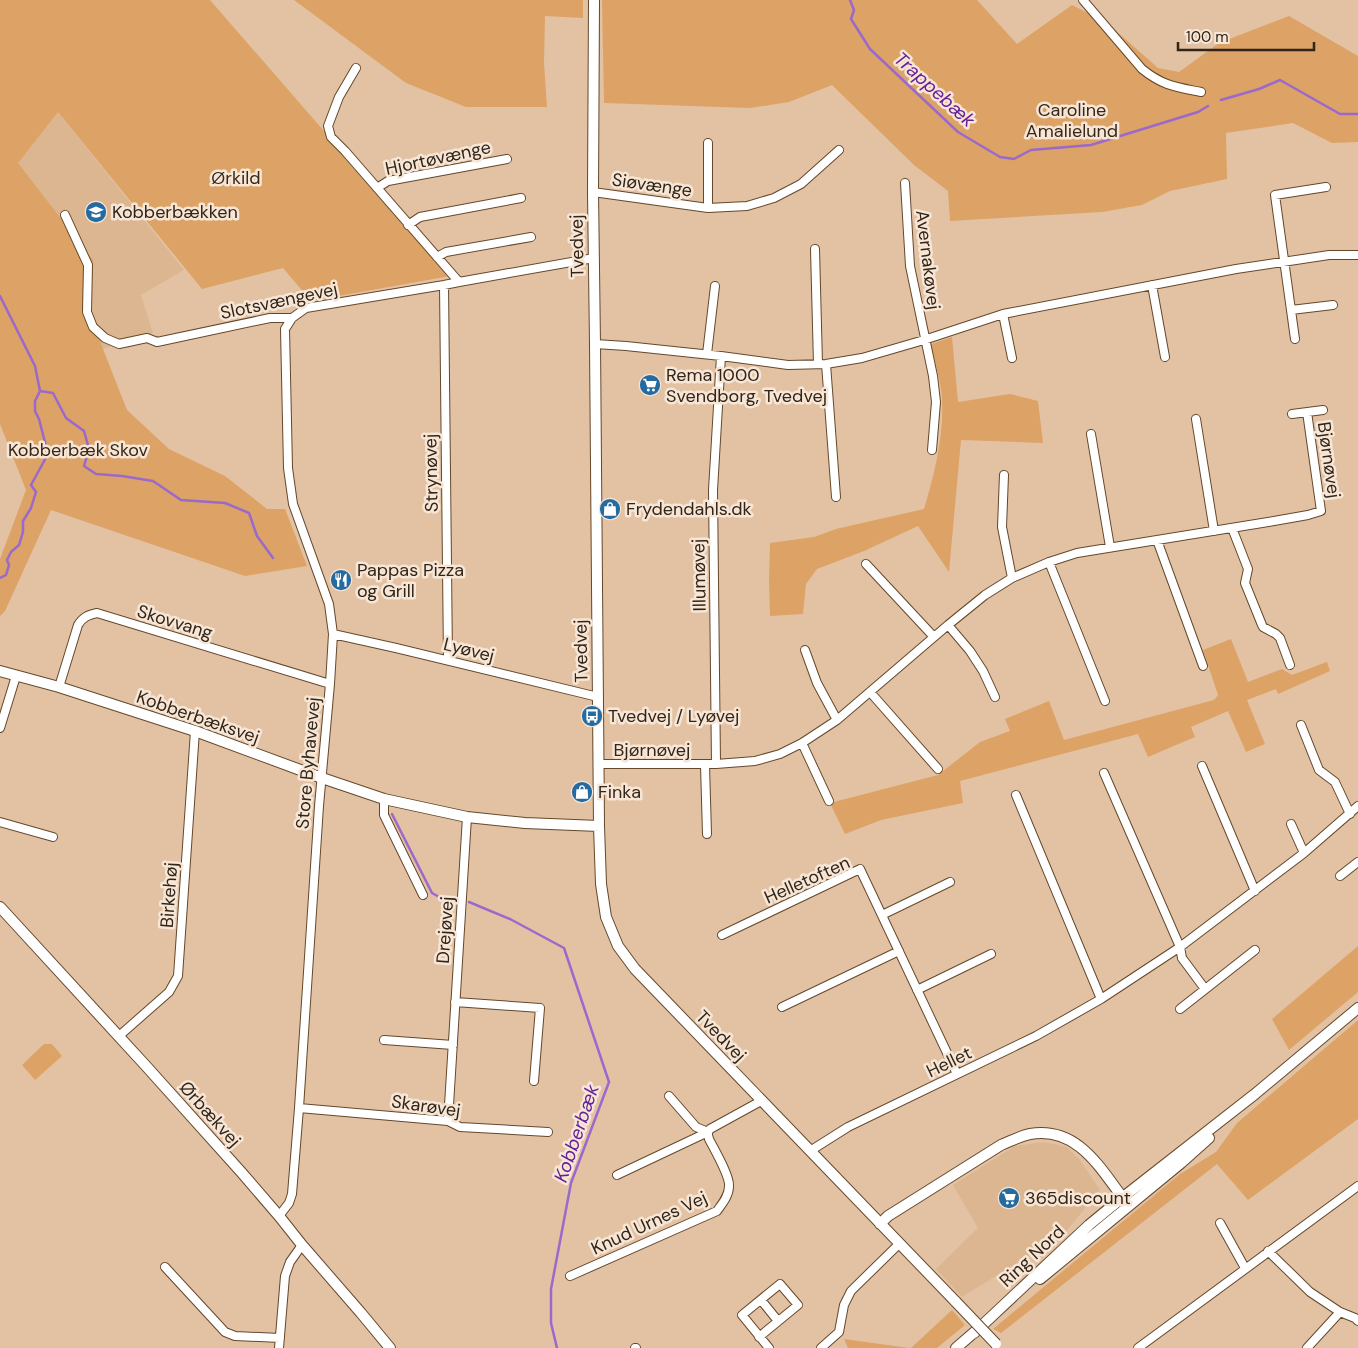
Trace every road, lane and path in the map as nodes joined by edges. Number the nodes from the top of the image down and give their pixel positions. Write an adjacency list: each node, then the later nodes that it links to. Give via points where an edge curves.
1 (594, 0): 11 (street, Tvedvej)
2 (1083, 0): 4 (street, via 1148,74 1167,84)
3 (356, 68): 10 (street, Hjortøvænge, via 339,97 328,126 331,137)
4 (1201, 92)
5 (708, 143): 13 (street, Siøvænge)
6 (839, 150): 13 (street, Siøvænge, via 801,184 774,198 747,206)
7 (506, 158): 10 (street, Hjortøvænge, via 388,180)
8 (904, 183): 31 (street, Avernakøvej, via 910,266)
9 (1326, 187): 21 (street, via 1275,195)
10 (377, 188): 15 (street, Hjortøvænge)
11 (593, 192): 13 (street, Siøvænge); 20 (street, Tvedvej)
12 (521, 198): 15 (street, via 420,217)
13 (708, 208)
14 (65, 215): 29 (street, Slotsvængevej, via 88,265 87,312 93,326 104,338 119,344 146,338 157,342 270,318)
15 (408, 224): 19 (street, Hjortøvænge)
16 (531, 236): 19 (street, via 446,252)
17 (815, 249): 37 (street)
18 (1358, 255): 21 (street, Avernakøvej)
19 (437, 257): 22 (street, Hjortøvænge)
20 (594, 258): 22 (street, Slotsvængevej); 32 (street, Tvedvej)
21 (1284, 261): 24 (street, Avernakøvej); 27 (street)
22 (459, 282): 23 (street, Slotsvængevej)
23 (444, 285): 29 (street, Slotsvængevej, via 306,308); 57 (street, Strynøvej)
24 (1152, 285): 28 (street, Avernakøvej); 35 (street)
25 (715, 286): 33 (street)
26 (1333, 304): 27 (street)
27 (1290, 310): 30 (street)
28 (1002, 314): 31 (street, Avernakøvej); 36 (street)
29 (292, 318): 54 (street, Store Byhavevej, via 285,329 288,468 293,504 329,604)
30 (1295, 339)
31 (924, 340): 37 (street, Avernakøvej, via 862,358); 43 (street, Avernakøvej, via 936,402)
32 (596, 344): 33 (street, Avernakøvej); 65 (street, Tvedvej)
33 (707, 354): 34 (street, Avernakøvej)
34 (721, 356): 37 (street, Avernakøvej, via 788,365); 74 (street, Illumøvej, via 713,490)
35 (1165, 357)
36 (1012, 358)
37 (822, 364): 45 (street)
38 (1323, 410): 39 (street, Bjørnøvej)
39 (1307, 412): 40 (street, Bjørnøvej); 46 (street, Bjørnøvej, via 1321,511)
40 (1292, 414)
41 (1196, 420): 47 (street)
42 (1091, 434): 49 (street)
43 (932, 450)
44 (1004, 475): 52 (street, via 1002,527)
45 (836, 497)
46 (1232, 528): 47 (street, Bjørnøvej); 58 (street, via 1248,569 1246,583 1262,625 1280,638)
47 (1214, 531): 48 (street, Bjørnøvej)
48 (1157, 540): 49 (street, Bjørnøvej); 59 (street)
49 (1110, 547): 50 (street, Bjørnøvej)
50 (1049, 562): 52 (street, Bjørnøvej); 67 (street)
51 (866, 564): 55 (street)
52 (1012, 578): 53 (street, Bjørnøvej)
53 (948, 625): 55 (street, Bjørnøvej); 66 (street, via 970,651)
54 (333, 634): 57 (street, Lyøvej); 62 (street, Store Byhavevej)
55 (934, 637): 64 (street, Bjørnøvej)
56 (805, 650): 68 (street)
57 (448, 660): 65 (street, Lyøvej)
58 (1290, 665)
59 (1203, 666)
60 (0, 671): 61 (street, Kobberbæksvej)
61 (16, 676): 63 (street, Kobberbæksvej); 70 (street)
62 (330, 684): 63 (street, Skovvang, via 97,613 82,618 78,625); 79 (street, Store Byhavevej)
63 (59, 687): 71 (street, Kobberbæksvej)
64 (870, 692): 68 (street, Bjørnøvej); 77 (street)
65 (598, 696): 73 (street, Tvedvej)
66 (996, 697)
67 (1106, 701)
68 (836, 720): 72 (street, Bjørnøvej)
69 (1301, 725): 84 (street, via 1319,770 1335,782)
70 (0, 728)
71 (195, 731): 79 (street, Kobberbæksvej); 111 (street, Birkehøj, via 178,976 170,992)
72 (802, 744): 74 (street, Bjørnøvej, via 755,761); 82 (street)
73 (598, 764): 75 (street, Bjørnøvej); 88 (street, Tvedvej)
74 (716, 764): 75 (street, Bjørnøvej)
75 (705, 765): 89 (street, Bjørnøvej)
76 (1202, 766): 95 (street)
77 (938, 770)
78 (1104, 773): 100 (street)
79 (322, 778): 81 (street, Kobberbæksvej); 119 (street, Store Byhavevej)
80 (1016, 795): 106 (street)
81 (384, 799): 85 (street, Kobberbæksvej); 96 (street, via 384,815)
82 (829, 801)
83 (1358, 806): 84 (street, Hellet)
84 (1350, 814): 91 (street, Hellet)
85 (467, 817): 88 (street, Kobberbæksvej); 107 (street, Drejøvej)
86 (0, 822): 90 (street)
87 (1291, 824): 91 (street)
88 (599, 826): 118 (street, Tvedvej, via 606,917 618,946 634,970)
89 (707, 834)
90 (53, 836)
91 (1304, 853): 95 (street, Hellet)
92 (1358, 862): 93 (street)
93 (1340, 876)
94 (950, 882): 98 (street)
95 (1255, 891): 100 (street, Hellet)
96 (423, 895)
97 (0, 907): 111 (street, Ørbækvej)
98 (882, 915): 99 (street, Helletoften, via 860,869); 102 (street, Helletoften)
99 (722, 935)
100 (1180, 947): 104 (street, via 1182,958); 106 (street, Hellet)
101 (1254, 950): 104 (street)
102 (899, 952): 105 (street, Helletoften); 108 (street)
103 (991, 954): 105 (street)
104 (1205, 989): 110 (street)
105 (917, 990): 114 (street, Helletoften)
106 (1101, 999): 114 (street, Hellet, via 1036,1036)
107 (455, 1002): 113 (street, Drejøvej); 115 (street, via 540,1008)
108 (782, 1007)
109 (1358, 1008): 116 (street, Ring Nord)
110 (1180, 1009)
111 (119, 1036): 128 (street, Ørbækvej)
112 (384, 1040): 113 (street)
113 (452, 1045): 120 (street, Drejøvej)
114 (957, 1074): 123 (street, Hellet, via 848,1128)
115 (534, 1082)
116 (1255, 1094): 126 (street, Ring Nord); 127 (street, Ring Nord)
117 (669, 1096): 122 (street, via 696,1127)
118 (761, 1101): 122 (street); 123 (street, Tvedvej)
119 (300, 1108): 120 (street, Skarøvej); 128 (street, Store Byhavevej, via 292,1194)
120 (448, 1121): 121 (street, Skarøvej, via 460,1127)
121 (548, 1132)
122 (708, 1132): 124 (street); 136 (street, Knud Urnes Vej, via 730,1186 717,1211)
123 (810, 1152): 130 (street, Tvedvej)
124 (616, 1176)
125 (1358, 1186): 133 (street)
126 (1122, 1198): 127 (street); 130 (street, via 1080,1145 1055,1134 1030,1134 1001,1145); 141 (street, Ring Nord)
127 (1129, 1207): 141 (street, Ring Nord)
128 (279, 1216): 132 (street, Ørbækvej)
129 (1220, 1223): 135 (street)
130 (880, 1224): 131 (street, Tvedvej)
131 (899, 1244): 144 (street, Tvedvej, bridge); 148 (street, via 851,1291 844,1306 839,1332)
132 (302, 1245): 143 (street, via 285,1276); 146 (street, Ørbækvej)
133 (1268, 1251): 135 (street); 138 (street, via 1310,1292)
134 (165, 1267): 143 (street, via 225,1332 235,1336)
135 (1245, 1268): 150 (street)
136 (570, 1276)
137 (761, 1300): 140 (street); 140 (street, via 780,1284 798,1305); 142 (street, via 742,1315)
138 (1340, 1312): 139 (street); 151 (street)
139 (1357, 1318)
140 (778, 1321): 142 (street)
141 (974, 1333): 149 (street, Ring Nord)
142 (759, 1336): 147 (street)
143 (280, 1338): 145 (street)
144 (998, 1346)
145 (279, 1348)
146 (390, 1348)
147 (769, 1348)
148 (821, 1348)
149 (956, 1348)
150 (1138, 1348)
151 (1307, 1348)

